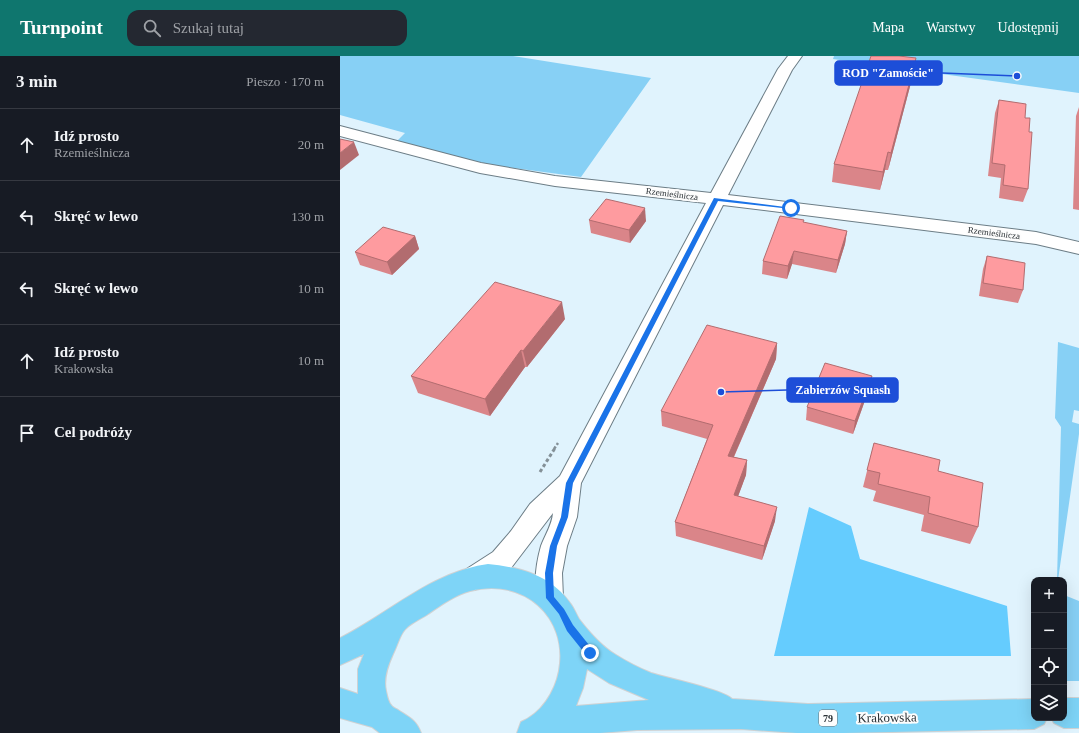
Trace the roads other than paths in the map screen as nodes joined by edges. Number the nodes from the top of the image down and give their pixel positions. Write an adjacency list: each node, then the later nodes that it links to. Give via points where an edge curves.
1 (795, 56): 3 (street, via 785,69)
2 (340, 131): 3 (street, Rzemieślnicza, via 480,168 555,181)
3 (716, 199): 4 (street, Rzemieślnicza, via 1023,236); 5 (street)
4 (1079, 248)
5 (569, 483): 6 (street, via 540,511 502,560); 7 (street, via 565,517 554,546 549,573)
6 (474, 578): 7 (main road, via 515,578 534,586); 8 (main road, via 453,584 433,594)
7 (550, 598): 9 (main road)
8 (394, 622): 10 (main road); 16 (main road, via 372,668 371,689)
9 (570, 628): 14 (main road, Krakowska, via 590,653 612,670 646,684); 17 (main road, via 574,667 567,690 560,705)
10 (340, 652)
11 (340, 703): 16 (main road)
12 (1067, 713): 13 (main road)
13 (1079, 713)
14 (741, 714): 15 (main road, Krakowska / 79, via 808,719); 17 (main road, Krakowska, via 637,715 579,720)
15 (1031, 714)
16 (378, 715): 18 (main road)
17 (537, 731)
18 (406, 733)

